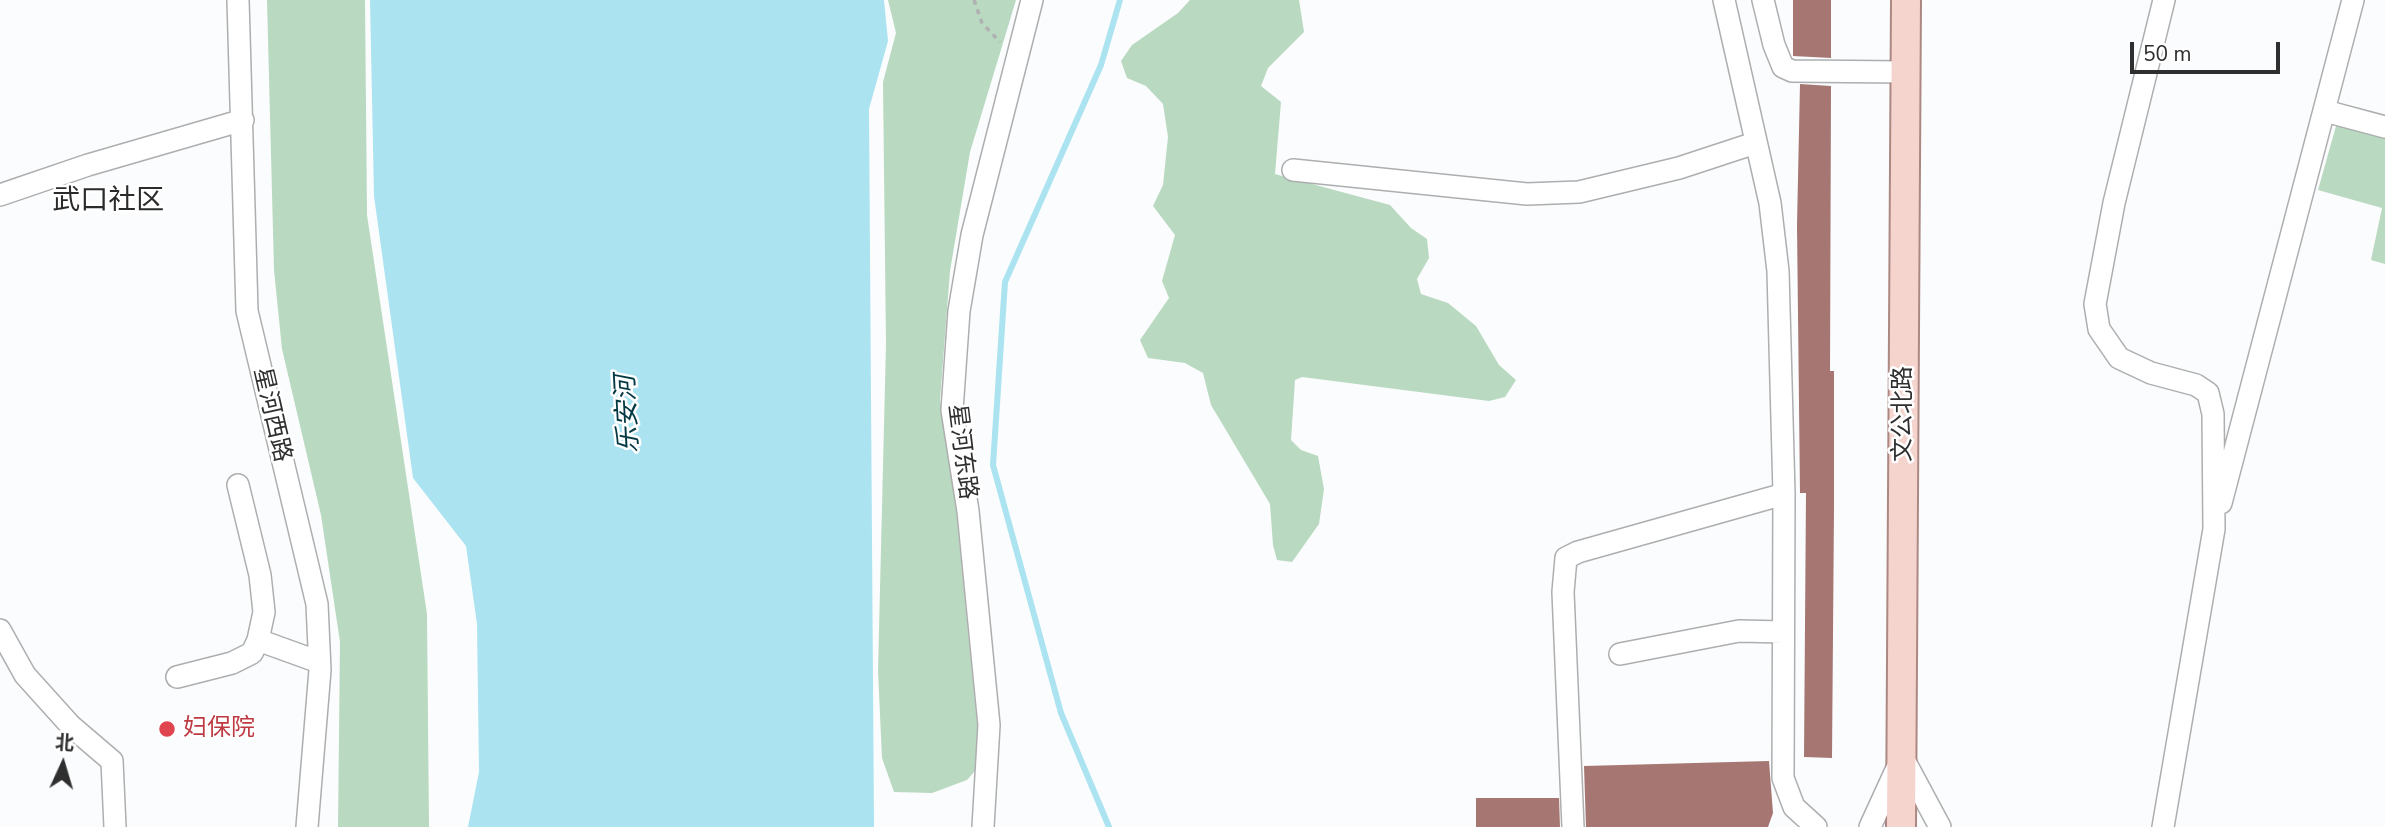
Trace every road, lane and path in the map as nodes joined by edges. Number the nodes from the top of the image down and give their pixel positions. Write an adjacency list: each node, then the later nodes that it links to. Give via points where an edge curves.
1 (238, 0): 12 (street, 星河西路)
2 (974, 0): 9 (path, via 982,23)
3 (1032, 0): 9 (street, 星河东路)
4 (1724, 0): 14 (street)
5 (1763, 0): 10 (street, via 1783,67)
6 (1906, 0): 10 (main road, 文公北路)
7 (2164, 0): 19 (street, via 2114,202 2095,304 2099,329 2119,358 2208,393 2213,414)
8 (2353, 0): 11 (street)
9 (1017, 58): 29 (street, 星河东路, via 972,235 959,311 952,410 968,511 989,725)
10 (1905, 72): 26 (main road, 文公北路)
11 (2325, 111): 13 (street); 19 (street)
12 (243, 120): 16 (street, via 88,164); 24 (street, 星河西路, via 247,311 317,604)
13 (2385, 127)
14 (1755, 143): 15 (street, via 1679,168 1579,192 1527,194); 18 (street, via 1770,203 1778,271)
15 (1293, 170)
16 (0, 195)
17 (238, 485): 22 (street, via 260,576 264,612)
18 (1784, 494): 21 (street); 30 (street, via 1566,558 1563,592)
19 (2214, 529): 35 (street)
20 (0, 630): 27 (street, via 24,676 112,761)
21 (1783, 632): 23 (street, via 1739,631); 31 (street, via 1783,778 1794,807)
22 (258, 640): 24 (street); 25 (street, via 252,653 232,663)
23 (1620, 654)
24 (319, 662): 28 (street, 星河西路)
25 (177, 677)
26 (1902, 756): 32 (street); 33 (main road, 文公北路); 34 (street)
27 (115, 827)
28 (307, 827)
29 (983, 827)
30 (1573, 827)
31 (1816, 827)
32 (1870, 827)
33 (1901, 827)
34 (1940, 827)
35 (2163, 827)

